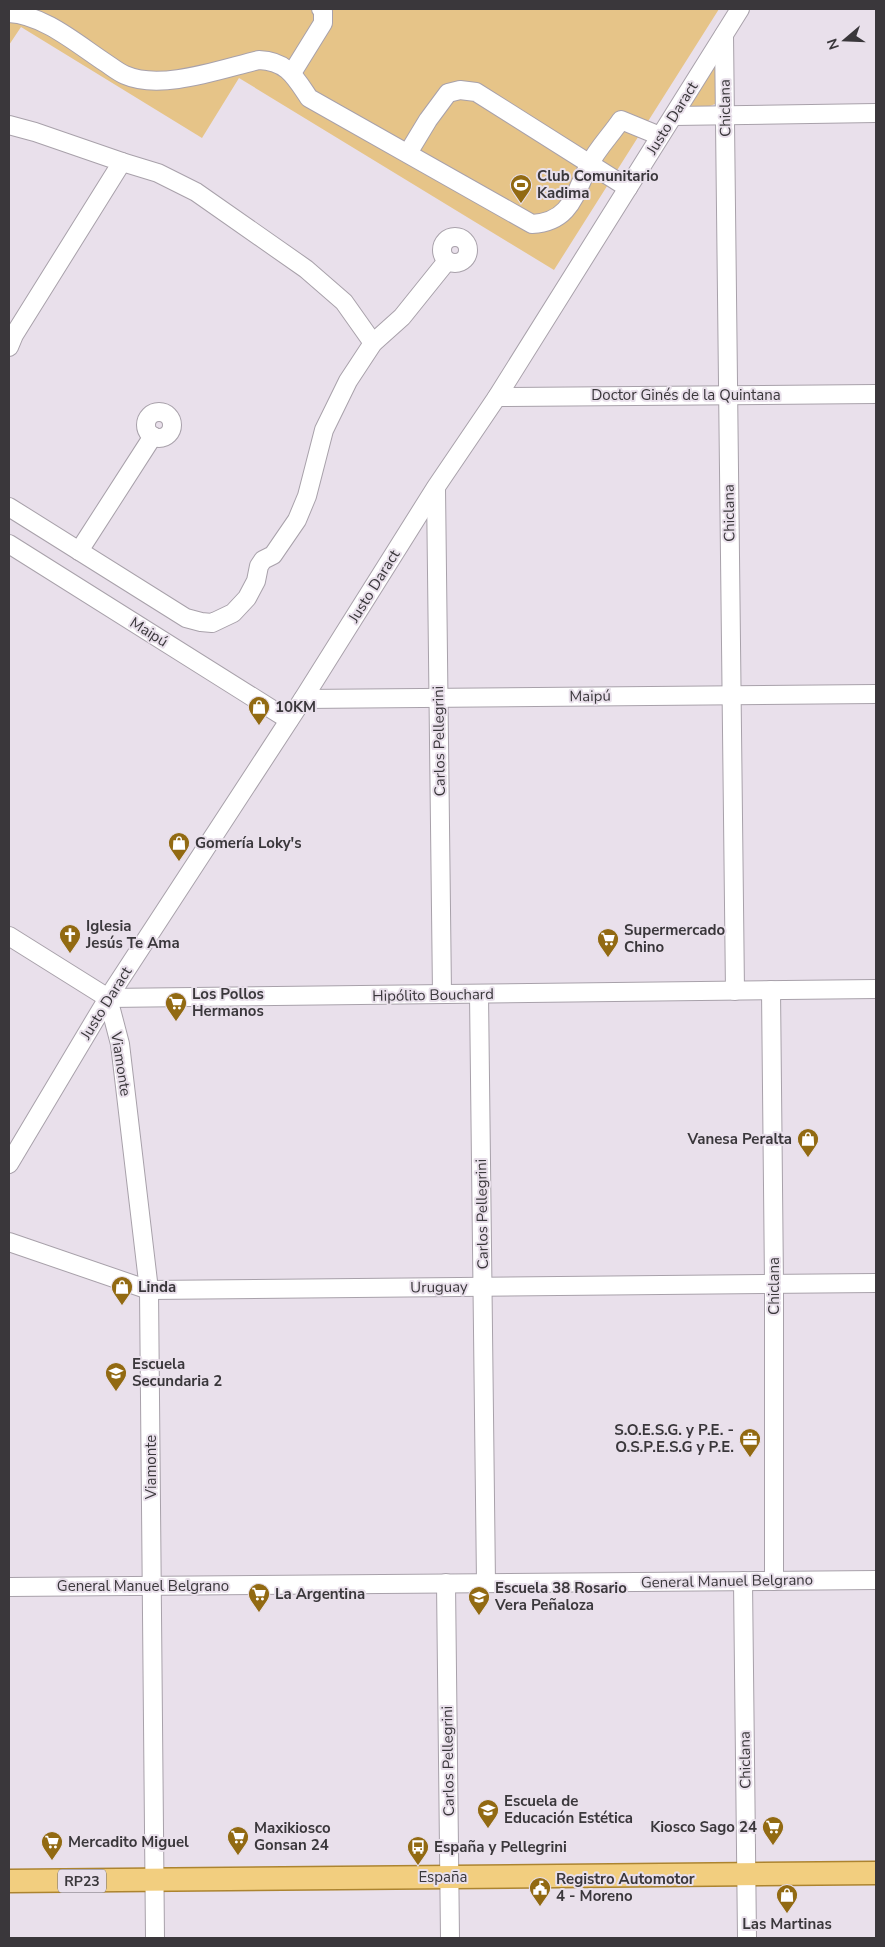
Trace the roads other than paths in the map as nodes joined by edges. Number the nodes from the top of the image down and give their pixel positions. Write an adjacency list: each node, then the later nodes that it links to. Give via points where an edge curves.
1 (321, 9): 5 (street, via 323,23)
2 (740, 9): 4 (street, Justo Daract)
3 (9, 12): 5 (street, via 44,24 125,75 145,80 165,82 259,60 269,61)
4 (724, 34): 7 (street, Chiclana); 8 (street, Justo Daract)
5 (292, 73): 11 (street, via 309,98)
6 (876, 113): 7 (street)
7 (725, 115): 8 (street); 19 (street, Chiclana)
8 (674, 116): 10 (street, Justo Daract)
9 (9, 126): 12 (street)
10 (660, 136): 13 (street, via 621,120); 14 (street, Justo Daract)
11 (408, 153): 13 (street, via 532,224 544,224 555,219 575,199); 13 (street, via 448,93 460,90 476,92)
12 (122, 162): 16 (street, via 158,173 196,192 306,269 344,302); 17 (street)
13 (590, 164): 14 (street)
14 (628, 188): 20 (street, Justo Daract)
15 (447, 261): 16 (street, via 402,317)
16 (373, 343): 25 (street, via 348,381 324,430 298,520 272,555 263,560 247,598 233,613 212,623 186,618)
17 (9, 347)
18 (876, 394): 19 (street, Doctor Ginés de la Quintana)
19 (728, 395): 20 (street, Doctor Ginés de la Quintana); 27 (street, Chiclana)
20 (497, 397): 22 (street, Justo Daract)
21 (153, 436): 25 (street)
22 (436, 487): 28 (street, Carlos Pellegrini); 29 (street, Justo Daract)
23 (9, 507): 25 (street)
24 (9, 544): 30 (street, Maipú)
25 (79, 551)
26 (876, 694): 27 (street, Maipú)
27 (732, 695): 28 (street, Maipú); 34 (street, Chiclana)
28 (439, 698): 29 (street, Maipú); 35 (street, Carlos Pellegrini)
29 (303, 699): 30 (street, Justo Daract)
30 (289, 720): 37 (street, Justo Daract)
31 (9, 936): 37 (street)
32 (876, 989): 33 (street, Hipólito Bouchard)
33 (771, 990): 34 (street, Hipólito Bouchard); 41 (street, Chiclana)
34 (735, 991): 36 (street, Hipólito Bouchard)
35 (442, 994): 36 (street, Hipólito Bouchard); 37 (street, Hipólito Bouchard)
36 (479, 994): 42 (street, Carlos Pellegrini)
37 (108, 998): 38 (street, Justo Daract); 43 (street, Viamonte, via 120,1044)
38 (9, 1164)
39 (9, 1242): 43 (street, Uruguay)
40 (876, 1283): 41 (street, Uruguay)
41 (774, 1284): 42 (street, Uruguay); 46 (street, Chiclana)
42 (482, 1287): 43 (street, Uruguay); 47 (street, Carlos Pellegrini)
43 (149, 1290): 49 (street, Viamonte)
44 (876, 1580): 46 (street, General Manuel Belgrano)
45 (743, 1581): 46 (street, General Manuel Belgrano); 47 (street, General Manuel Belgrano); 52 (street, Chiclana)
46 (774, 1581)
47 (486, 1583): 48 (street, General Manuel Belgrano)
48 (446, 1584): 49 (street, General Manuel Belgrano); 53 (street, Carlos Pellegrini)
49 (152, 1586): 50 (street, General Manuel Belgrano); 54 (street, Viamonte)
50 (9, 1587)
51 (876, 1873): 52 (main road, España / RP23)
52 (746, 1876): 53 (main road, España / RP23); 58 (street, Chiclana)
53 (450, 1877): 54 (main road, España / RP23); 57 (street, Carlos Pellegrini)
54 (154, 1880): 55 (main road, España / RP23); 56 (street, Viamonte)
55 (9, 1882)
56 (155, 1938)
57 (450, 1938)
58 (747, 1938)

